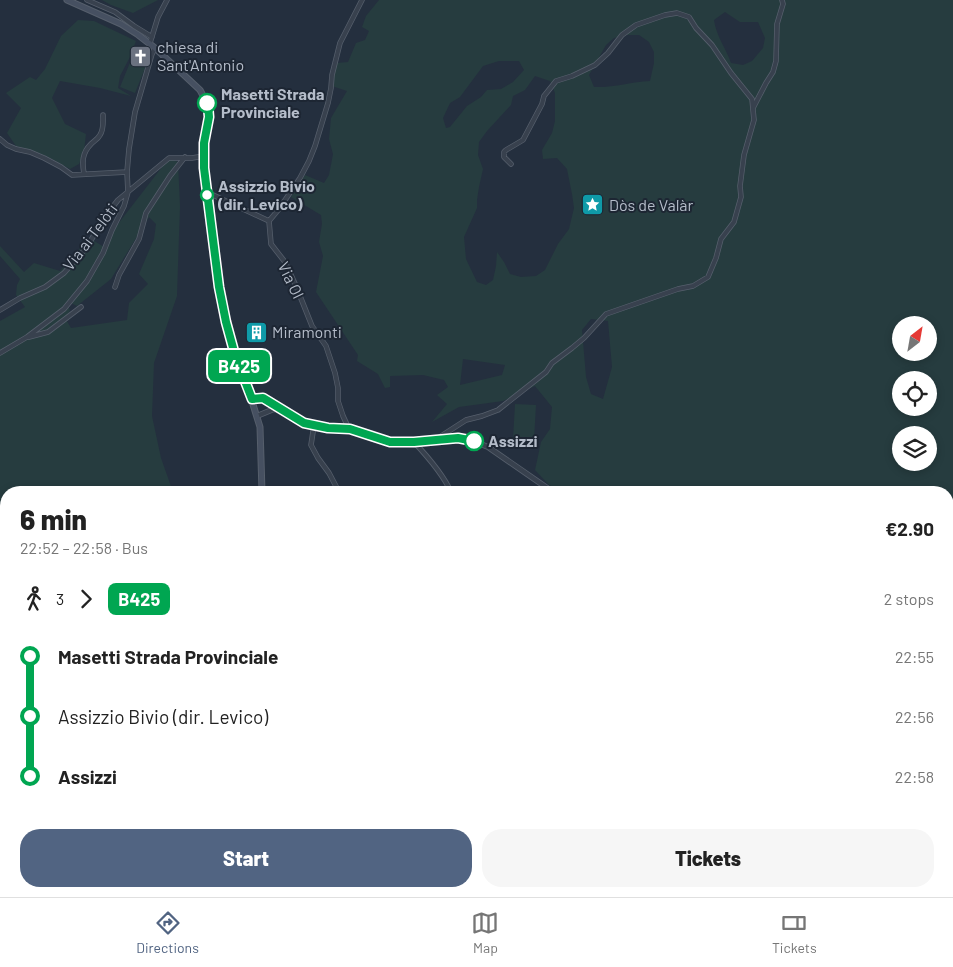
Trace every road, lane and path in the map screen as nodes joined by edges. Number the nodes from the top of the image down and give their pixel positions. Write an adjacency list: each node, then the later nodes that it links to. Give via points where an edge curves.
1 (67, 0): 7 (main road, via 120,24)
2 (87, 0): 6 (street, via 115,12)
3 (167, 0): 6 (street)
4 (362, 0): 19 (street, via 340,43 332,88 309,161)
5 (782, 0): 9 (street, via 775,66)
6 (152, 37): 7 (street)
7 (150, 43): 8 (main road)
8 (155, 48): 12 (main road, via 200,90 208,105); 15 (street, via 135,112)
9 (753, 108): 14 (street, via 752,99 689,17 677,13 665,15 636,25 595,65 556,81 544,96 523,140 504,152 504,157); 30 (street, via 754,120 744,155 741,197 734,222 721,239 708,277 693,286 606,314 546,372 498,410 466,420)
10 (103, 115): 16 (street, via 103,129 84,154)
11 (0, 139): 16 (street, via 16,149 44,158 72,175)
12 (204, 156): 13 (street, Via ai Telòti); 18 (main road)
13 (185, 158): 17 (street, Via ai Telòti, via 169,158); 20 (street, via 146,213 139,239)
14 (512, 164)
15 (127, 172): 16 (street); 17 (street)
16 (84, 174)
17 (128, 192): 22 (street, Via ai Telòti, via 118,200 87,247 64,273); 23 (street, via 103,253 87,281 64,309)
18 (207, 194): 19 (street); 25 (main road, via 226,322)
19 (269, 221): 29 (street, Via Ol, via 271,244 285,262 312,326 326,346 335,373 338,401)
20 (115, 287)
21 (81, 307): 23 (street, via 48,332)
22 (0, 310)
23 (27, 337): 24 (street)
24 (0, 353)
25 (252, 399): 26 (street, via 263,398); 27 (main road)
26 (283, 410): 27 (street); 28 (street)
27 (257, 416): 32 (main road)
28 (314, 425): 29 (street); 33 (street, via 311,445)
29 (350, 429): 31 (street, via 390,442)
30 (436, 440): 31 (street); 35 (street, via 458,438 488,447)
31 (414, 442): 34 (street)
32 (262, 486)
33 (336, 486)
34 (448, 486)
35 (545, 486)

